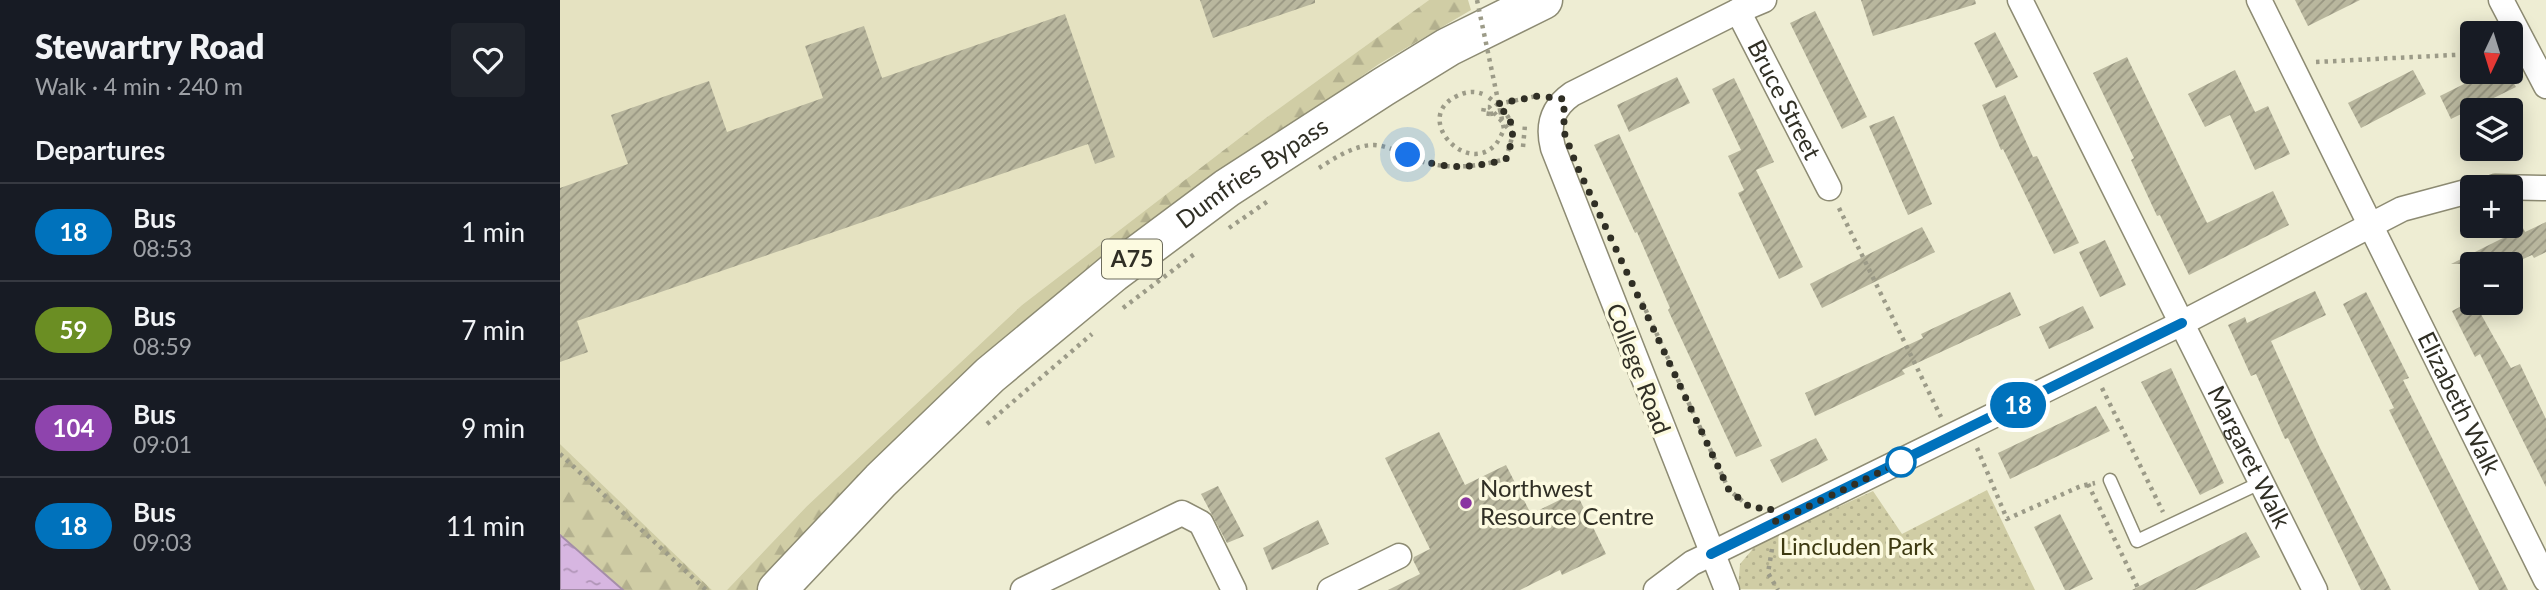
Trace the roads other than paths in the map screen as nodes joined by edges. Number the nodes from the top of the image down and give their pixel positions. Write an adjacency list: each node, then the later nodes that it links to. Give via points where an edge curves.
1 (1543, 0): 19 (highway, Dumfries Bypass / A75, via 1448,47 1382,87 1227,188 1113,273 990,375 881,480)
2 (1764, 0): 6 (street)
3 (2020, 0): 13 (street, Margaret Walk)
4 (2259, 0): 12 (street, Elizabeth Walk)
5 (2501, 0): 7 (street)
6 (1738, 11): 8 (street, Bruce Street); 16 (street, College Road, via 1564,99 1550,125 1553,148)
7 (2546, 86)
8 (1829, 188)
9 (2523, 188): 10 (street)
10 (2546, 188)
11 (2460, 193): 12 (street, via 2402,209)
12 (2371, 226): 13 (street); 18 (street, Elizabeth Walk)
13 (2182, 323): 15 (street, Margaret Walk); 16 (street)
14 (2110, 481): 15 (lane, via 2137,541)
15 (2262, 482): 25 (street, Margaret Walk)
16 (1711, 554): 23 (street); 24 (street, College Road)
17 (1399, 556): 22 (street)
18 (2546, 580)
19 (777, 590)
20 (1024, 590): 21 (street, via 1182,513 1201,523)
21 (1234, 590)
22 (1330, 590)
23 (1656, 590)
24 (1727, 590)
25 (2315, 590)

